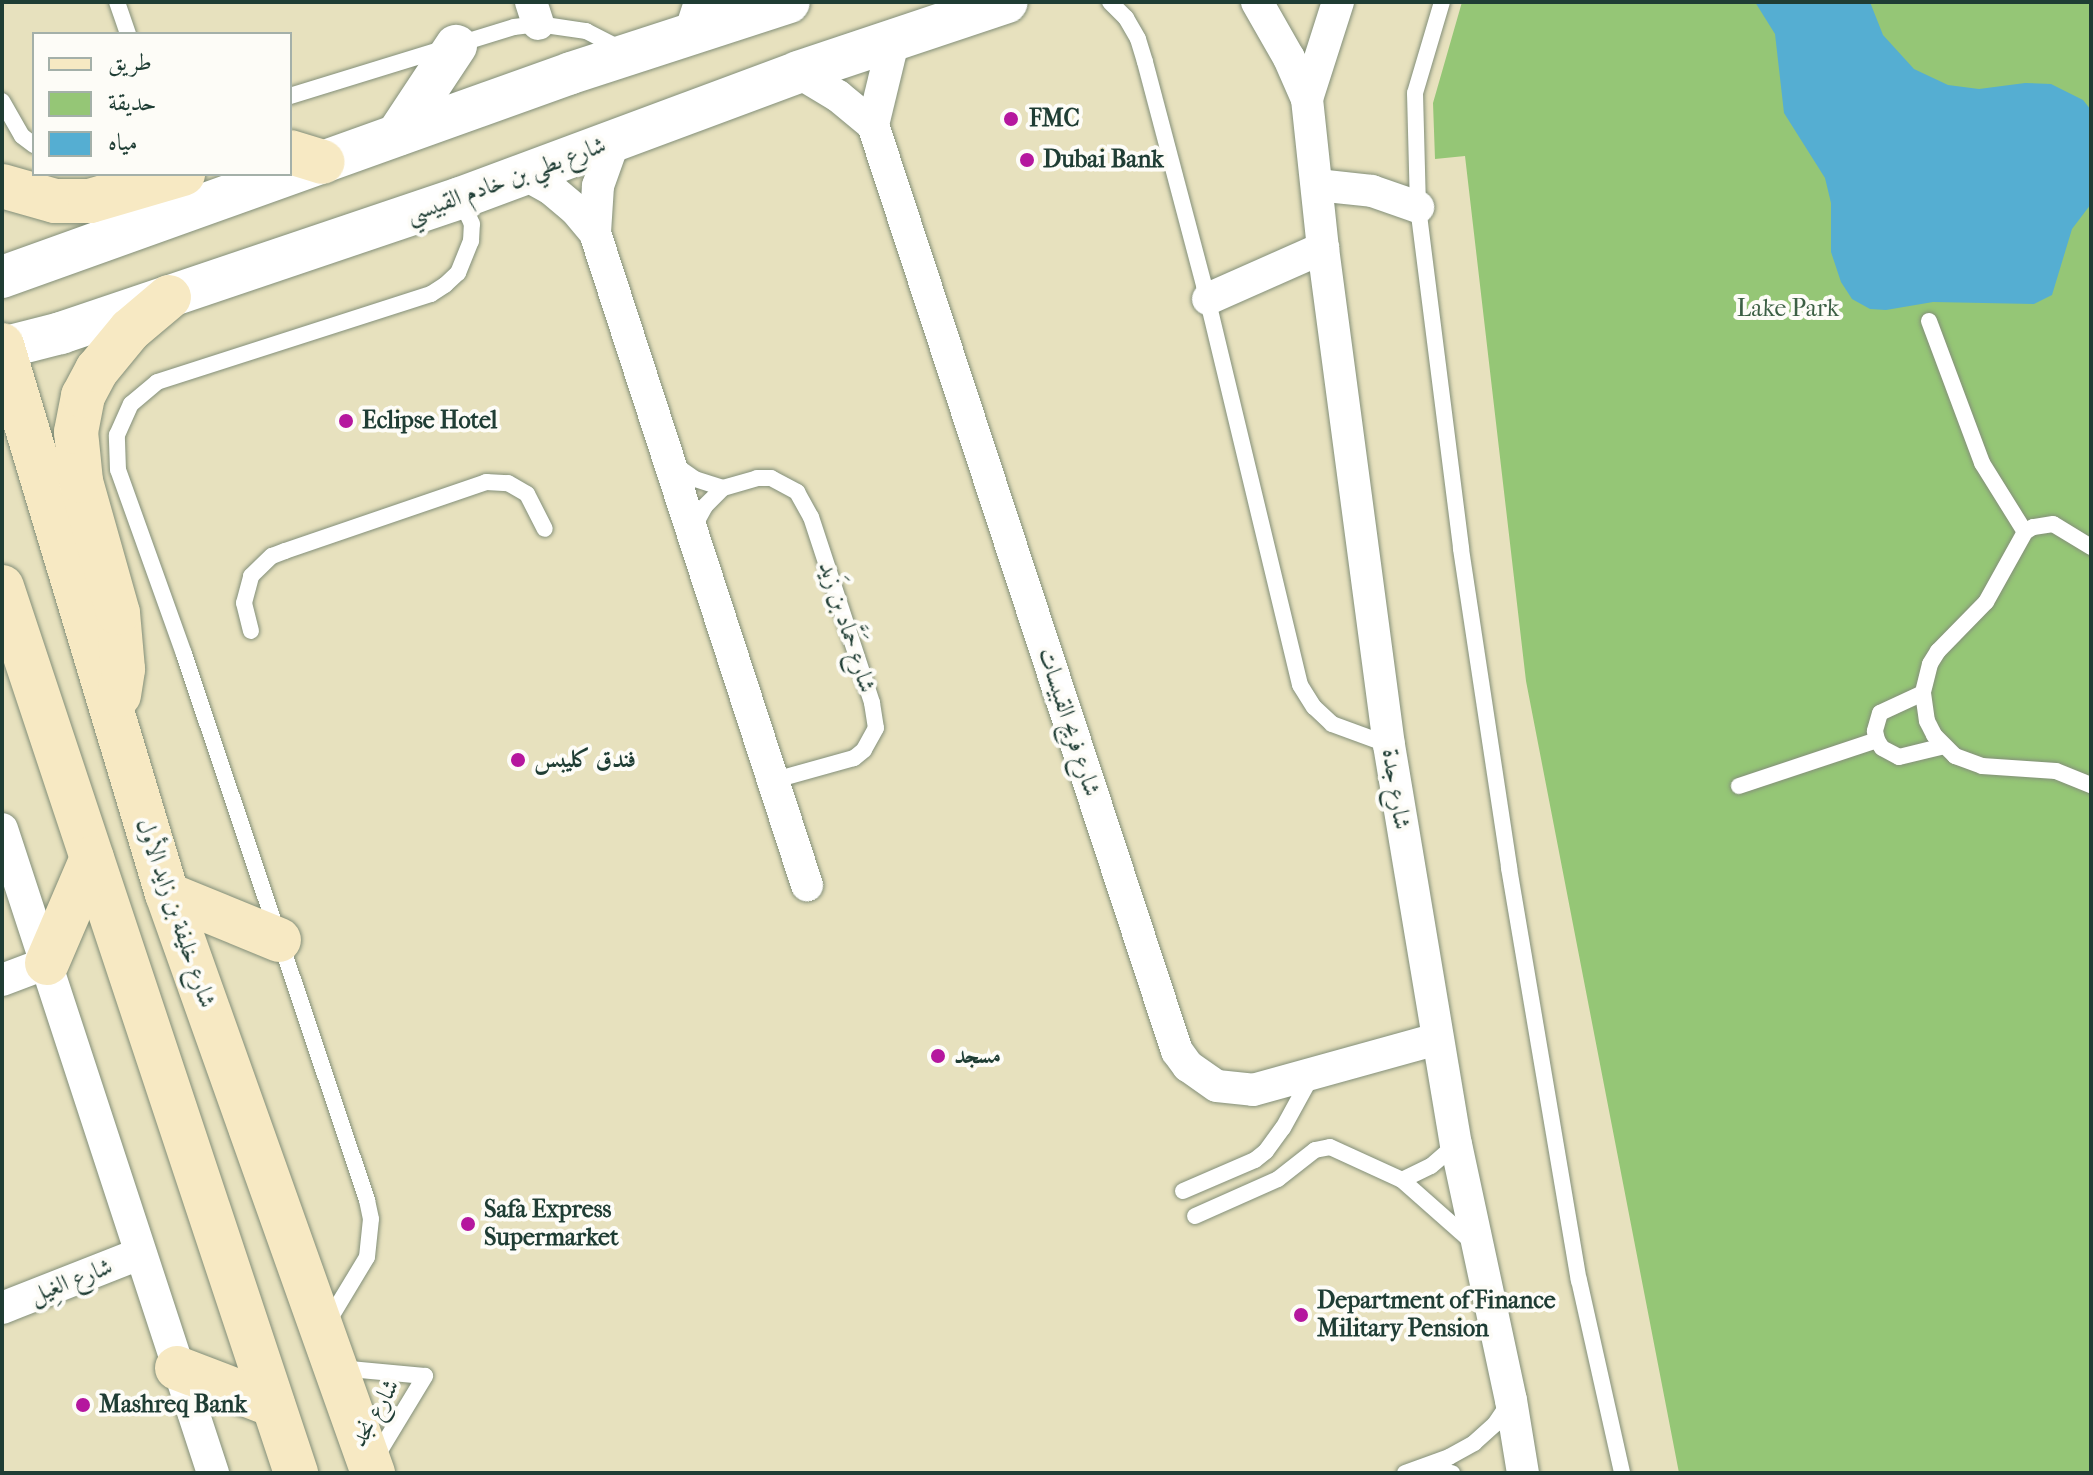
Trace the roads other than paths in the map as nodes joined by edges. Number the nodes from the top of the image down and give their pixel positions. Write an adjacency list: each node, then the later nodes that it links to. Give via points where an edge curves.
1 (117, 2): 10 (lane)
2 (789, 2): 9 (street)
3 (1007, 2): 11 (street, شارع بطي بن خادم القبيسي)
4 (1110, 2): 34 (lane, via 1138,39)
5 (1257, 2): 16 (street, شارع جدة)
6 (1338, 2): 16 (street, شارع جدة)
7 (1442, 2): 29 (lane, via 1415,93)
8 (535, 13): 12 (lane, via 514,27); 13 (lane)
9 (695, 17): 13 (street)
10 (127, 32)
11 (894, 38): 14 (street, شارع بطي بن خادم القبيسي); 18 (street)
12 (456, 46): 15 (lane); 19 (street)
13 (630, 54): 19 (street)
14 (798, 72): 18 (street); 20 (street, شارع بطي بن خادم القبيسي)
15 (292, 95)
16 (1307, 99): 26 (street, شارع جدة)
17 (2, 101): 21 (lane, via 15,127)
18 (873, 125): 61 (street, شارع فريج القبيسات, via 1177,1051 1202,1078 1235,1090)
19 (397, 135): 22 (street)
20 (614, 141): 23 (street, شارع بطي بن خادم القبيسي); 30 (street, via 598,186)
21 (32, 143)
22 (307, 157)
23 (524, 174): 28 (street, شارع بطي بن خادم القبيسي); 30 (street, via 563,199)
24 (176, 176): 27 (main road, via 90,201 55,201)
25 (259, 176): 32 (street)
26 (1317, 185): 29 (street, via 1372,191); 31 (street, شارع جدة)
27 (2, 186)
28 (460, 198): 33 (street, شارع بطي بن خادم القبيسي); 57 (lane, via 472,224 471,241 458,273 445,285 431,294 157,382 131,404 117,435 118,470)
29 (1418, 207): 80 (lane, via 1461,549 1509,868 1579,1280)
30 (595, 233): 37 (street)
31 (1323, 248): 34 (street); 48 (street, شارع جدة)
32 (2, 277)
33 (169, 297): 36 (street, شارع بطي بن خادم القبيسي); 46 (main road, via 130,330 97,370 83,396 76,432 81,481 118,613 123,669)
34 (1208, 299): 48 (lane, via 1300,685 1332,724)
35 (1929, 321): 41 (lane, via 1982,463)
36 (2, 347): 46 (main road, شارع خليفة بن زايد الأول)
37 (672, 462): 38 (lane, via 695,479); 39 (street)
38 (723, 488): 39 (lane); 50 (lane, شارع حَمَّاد بن زَيد, via 771,478 785,483 806,504 876,715 872,740 854,758)
39 (693, 528): 50 (street)
40 (545, 529): 44 (lane, via 527,494 508,483 486,482 285,551 251,576 244,603)
41 (2025, 532): 42 (lane, via 2053,524); 45 (lane, via 1986,602 1938,651)
42 (2091, 547)
43 (2, 587): 54 (main road)
44 (251, 631)
45 (1923, 693): 47 (lane, via 1880,713); 49 (lane, via 1927,721)
46 (115, 721): 56 (main road, شارع خليفة بن زايد الأول)
47 (1877, 740): 49 (lane, via 1899,757); 52 (lane)
48 (1389, 745): 60 (street, شارع جدة)
49 (1944, 746): 51 (lane, via 1982,766 2036,767)
50 (775, 780): 55 (street)
51 (2091, 785)
52 (1739, 786)
53 (2, 829): 58 (street)
54 (92, 858): 58 (main road); 72 (main road)
55 (807, 885)
56 (167, 894): 57 (main road); 69 (main road, شارع خليفة بن زايد الأول)
57 (279, 940): 69 (lane, via 371,1219 367,1257)
58 (47, 963): 59 (street); 67 (street)
59 (2, 980)
60 (1437, 1039): 61 (street, شارع فريج القبيسات); 62 (street, شارع جدة)
61 (1312, 1073): 64 (lane, via 1266,1151)
62 (1456, 1144): 63 (lane, via 1431,1166); 66 (street, شارع جدة)
63 (1402, 1180): 65 (lane, via 1338,1149 1322,1148 1278,1179); 66 (lane)
64 (1183, 1191)
65 (1195, 1216)
66 (1478, 1249): 71 (street, شارع جدة)
67 (139, 1254): 68 (street, شارع الغِيل); 70 (street)
68 (2, 1308)
69 (330, 1348): 74 (main road, شارع خليفة بن زايد الأول); 74 (lane, شارع نجد, via 425,1376)
70 (177, 1368): 72 (main road); 75 (street)
71 (1511, 1400): 73 (lane, via 1474,1443); 79 (street, شارع جدة)
72 (273, 1405): 76 (main road)
73 (1423, 1466): 77 (lane); 78 (lane)
74 (372, 1470)
75 (213, 1473)
76 (296, 1473)
77 (1405, 1473)
78 (1452, 1473)
79 (1523, 1473)
80 (1622, 1473)

